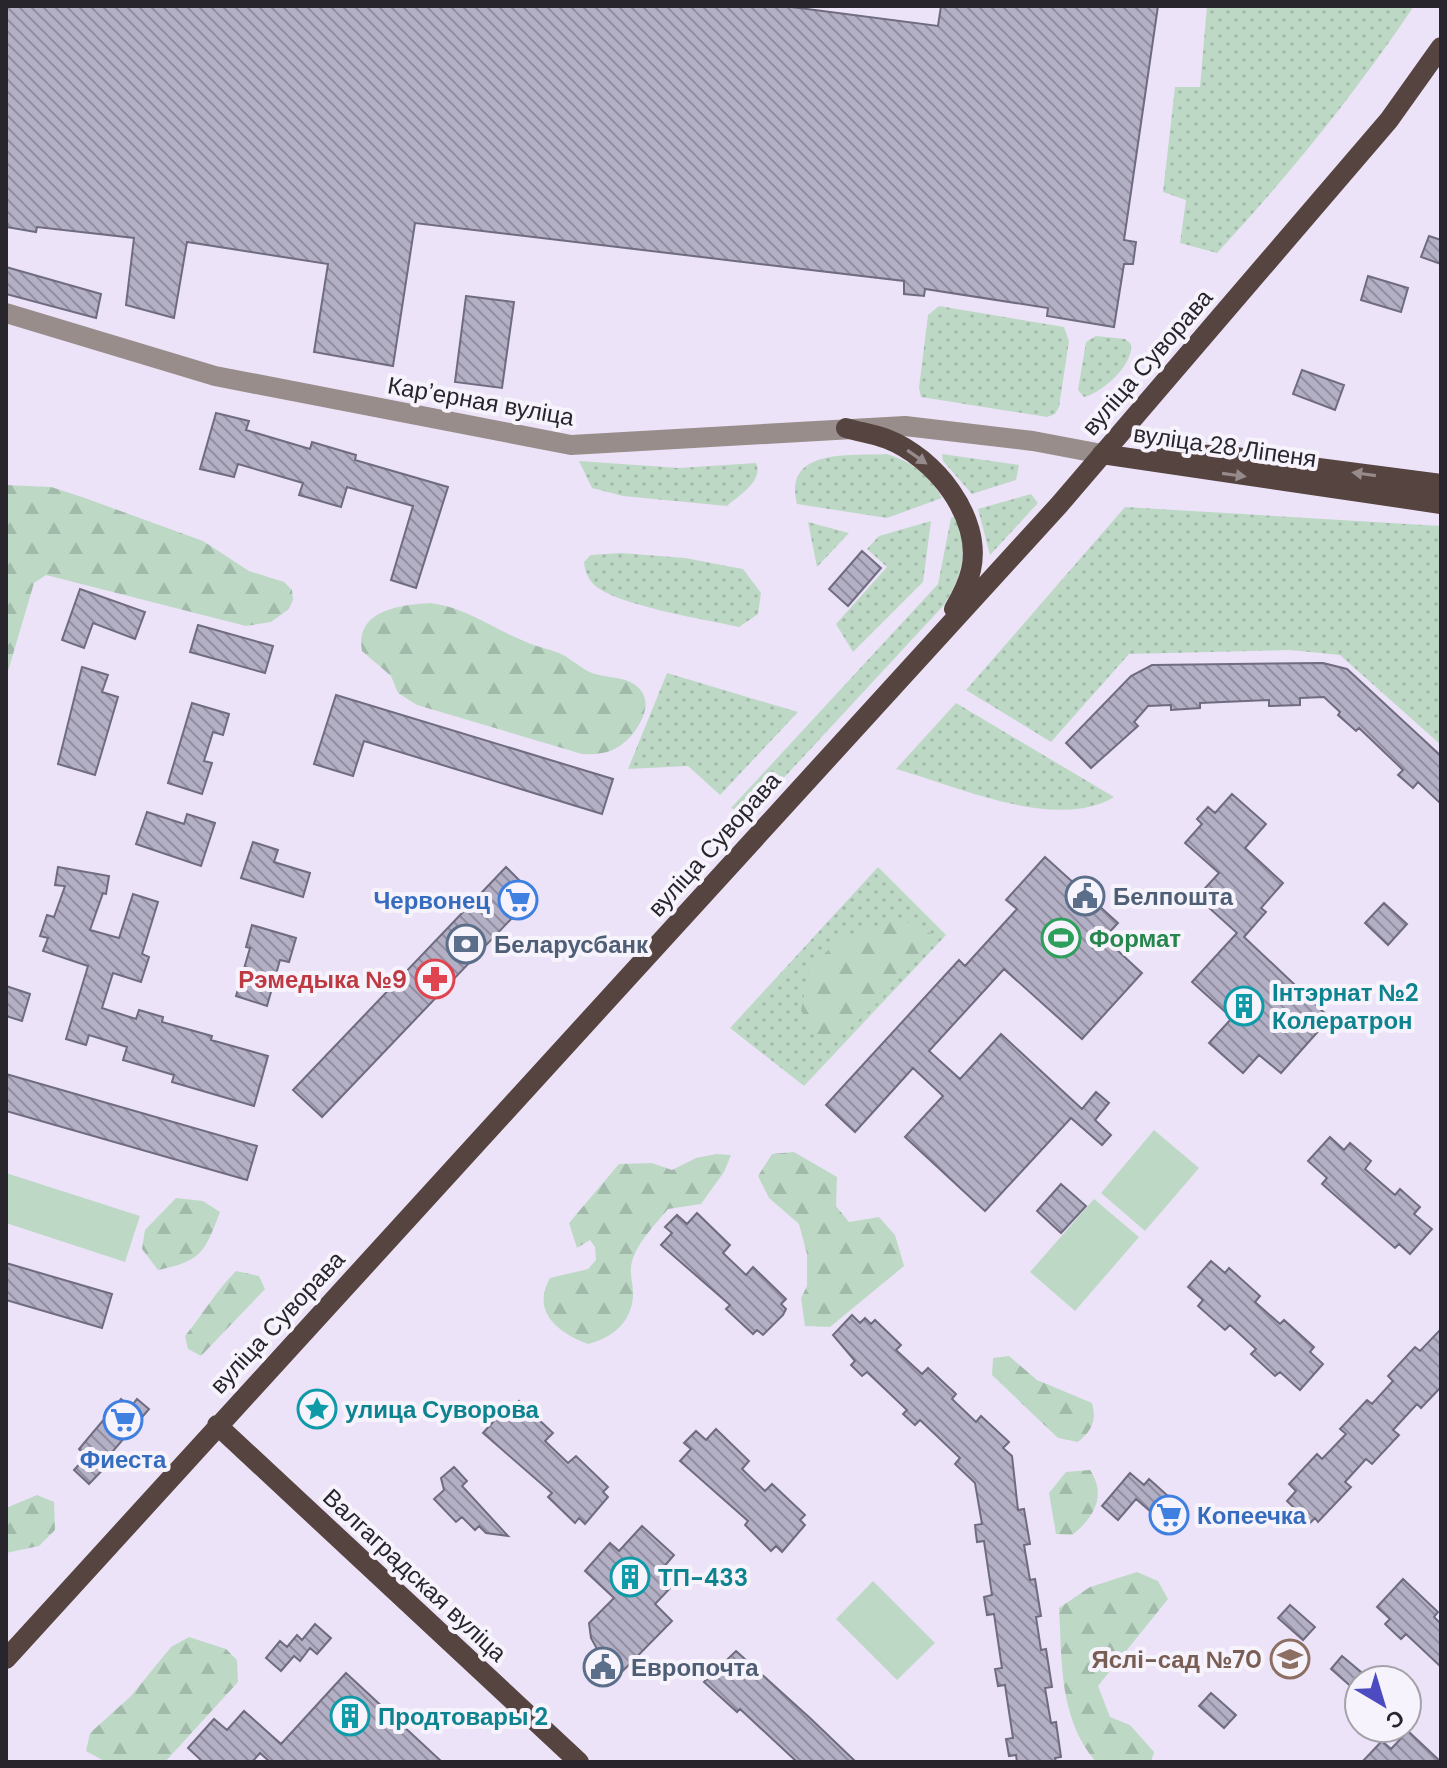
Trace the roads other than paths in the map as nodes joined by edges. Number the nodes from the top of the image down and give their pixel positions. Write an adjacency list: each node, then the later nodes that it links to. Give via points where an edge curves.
1 (1441, 47): 4 (main road, вуліца Суворава, via 1389,120)
2 (6, 313): 3 (street, Карʼерная вуліца, via 215,376 571,445)
3 (846, 428): 4 (street, Карʼерная вуліца, via 905,426); 7 (main road, one-way to 7, via 912,452 960,506 972,568)
4 (1102, 454): 5 (main road, вуліца 28 Ліпеня, one-way to 4, via 1220,455); 6 (main road, вуліца 28 Ліпеня, one-way to 6); 7 (main road, вуліца Суворава)
5 (1441, 484)
6 (1441, 504)
7 (933, 643): 8 (main road, вуліца Суворава)
8 (217, 1425): 9 (main road, вуліца Суворава); 10 (main road, Валгаградская вуліца)
9 (6, 1659)
10 (579, 1762)

